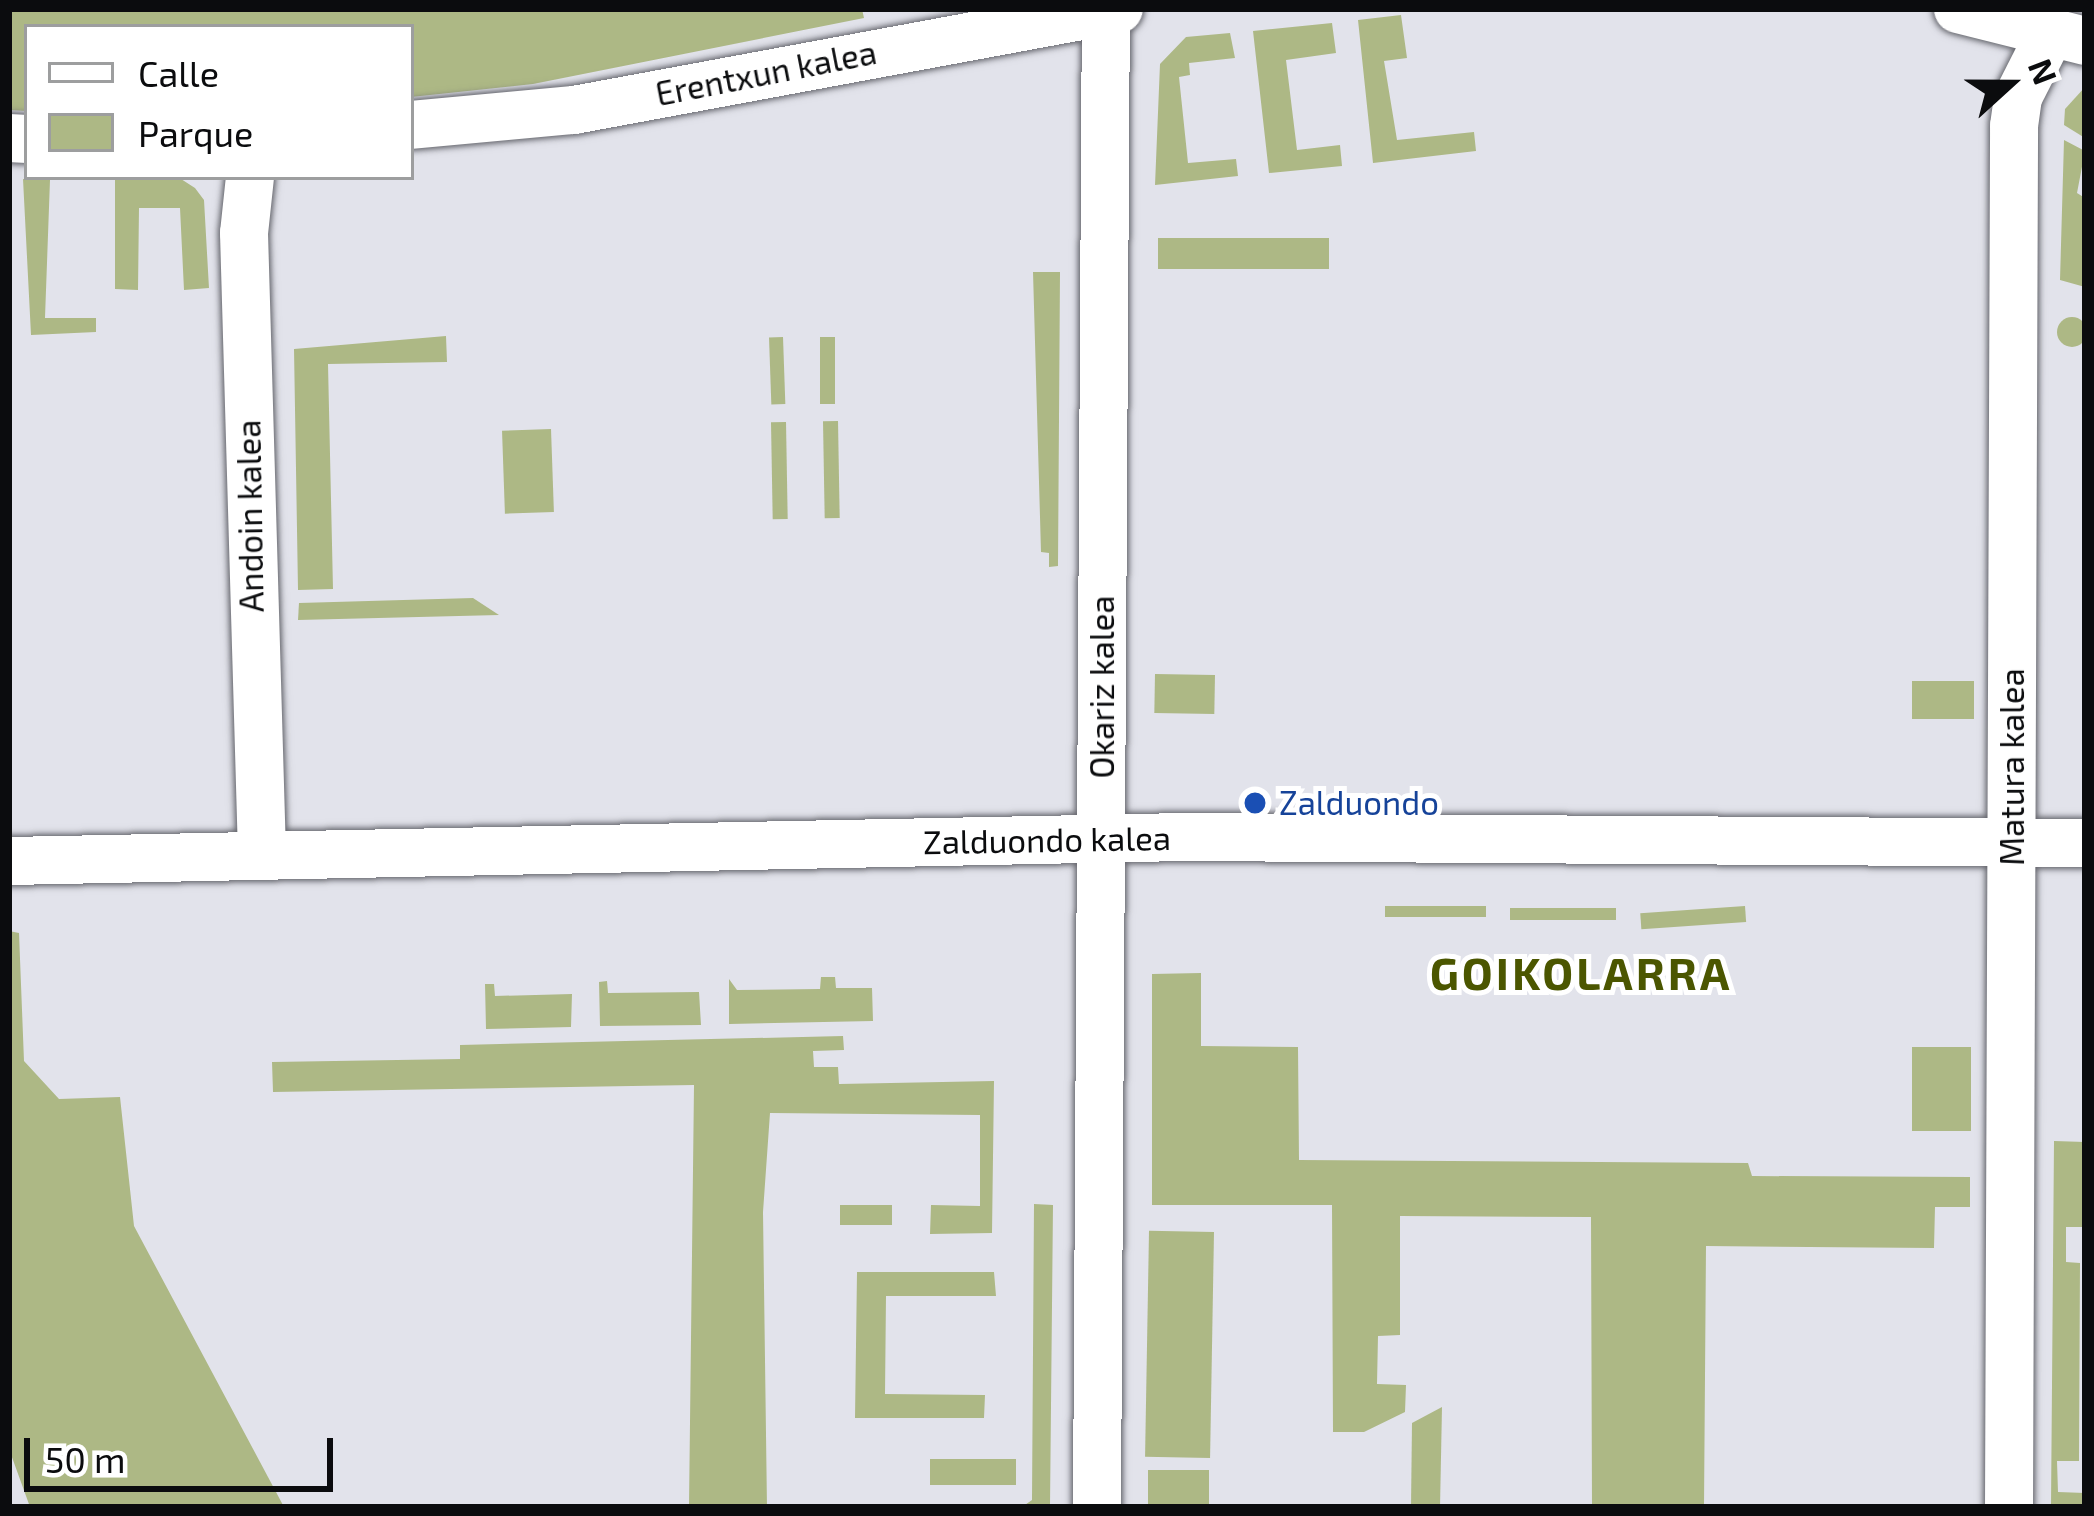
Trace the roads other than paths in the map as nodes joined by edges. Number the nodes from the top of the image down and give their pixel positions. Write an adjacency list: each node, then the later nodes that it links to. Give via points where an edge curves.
1 (1108, 9): 4 (street, Erentxun kalea, via 574,110); 6 (street, Okariz kalea)
2 (1958, 9): 3 (street)
3 (2067, 38): 7 (street, Matura kalea, via 2018,97 2014,126)
4 (414, 125)
5 (250, 180): 9 (street, Andoin kalea, via 244,254)
6 (1102, 838): 7 (street, Zalduondo kalea); 9 (street, Zalduondo kalea); 11 (street, Okariz kalea)
7 (2011, 842): 8 (street, Zalduondo kalea); 12 (street, Matura kalea)
8 (2085, 843)
9 (262, 855): 10 (street, Zalduondo kalea)
10 (9, 861)
11 (1096, 1507)
12 (2009, 1507)

